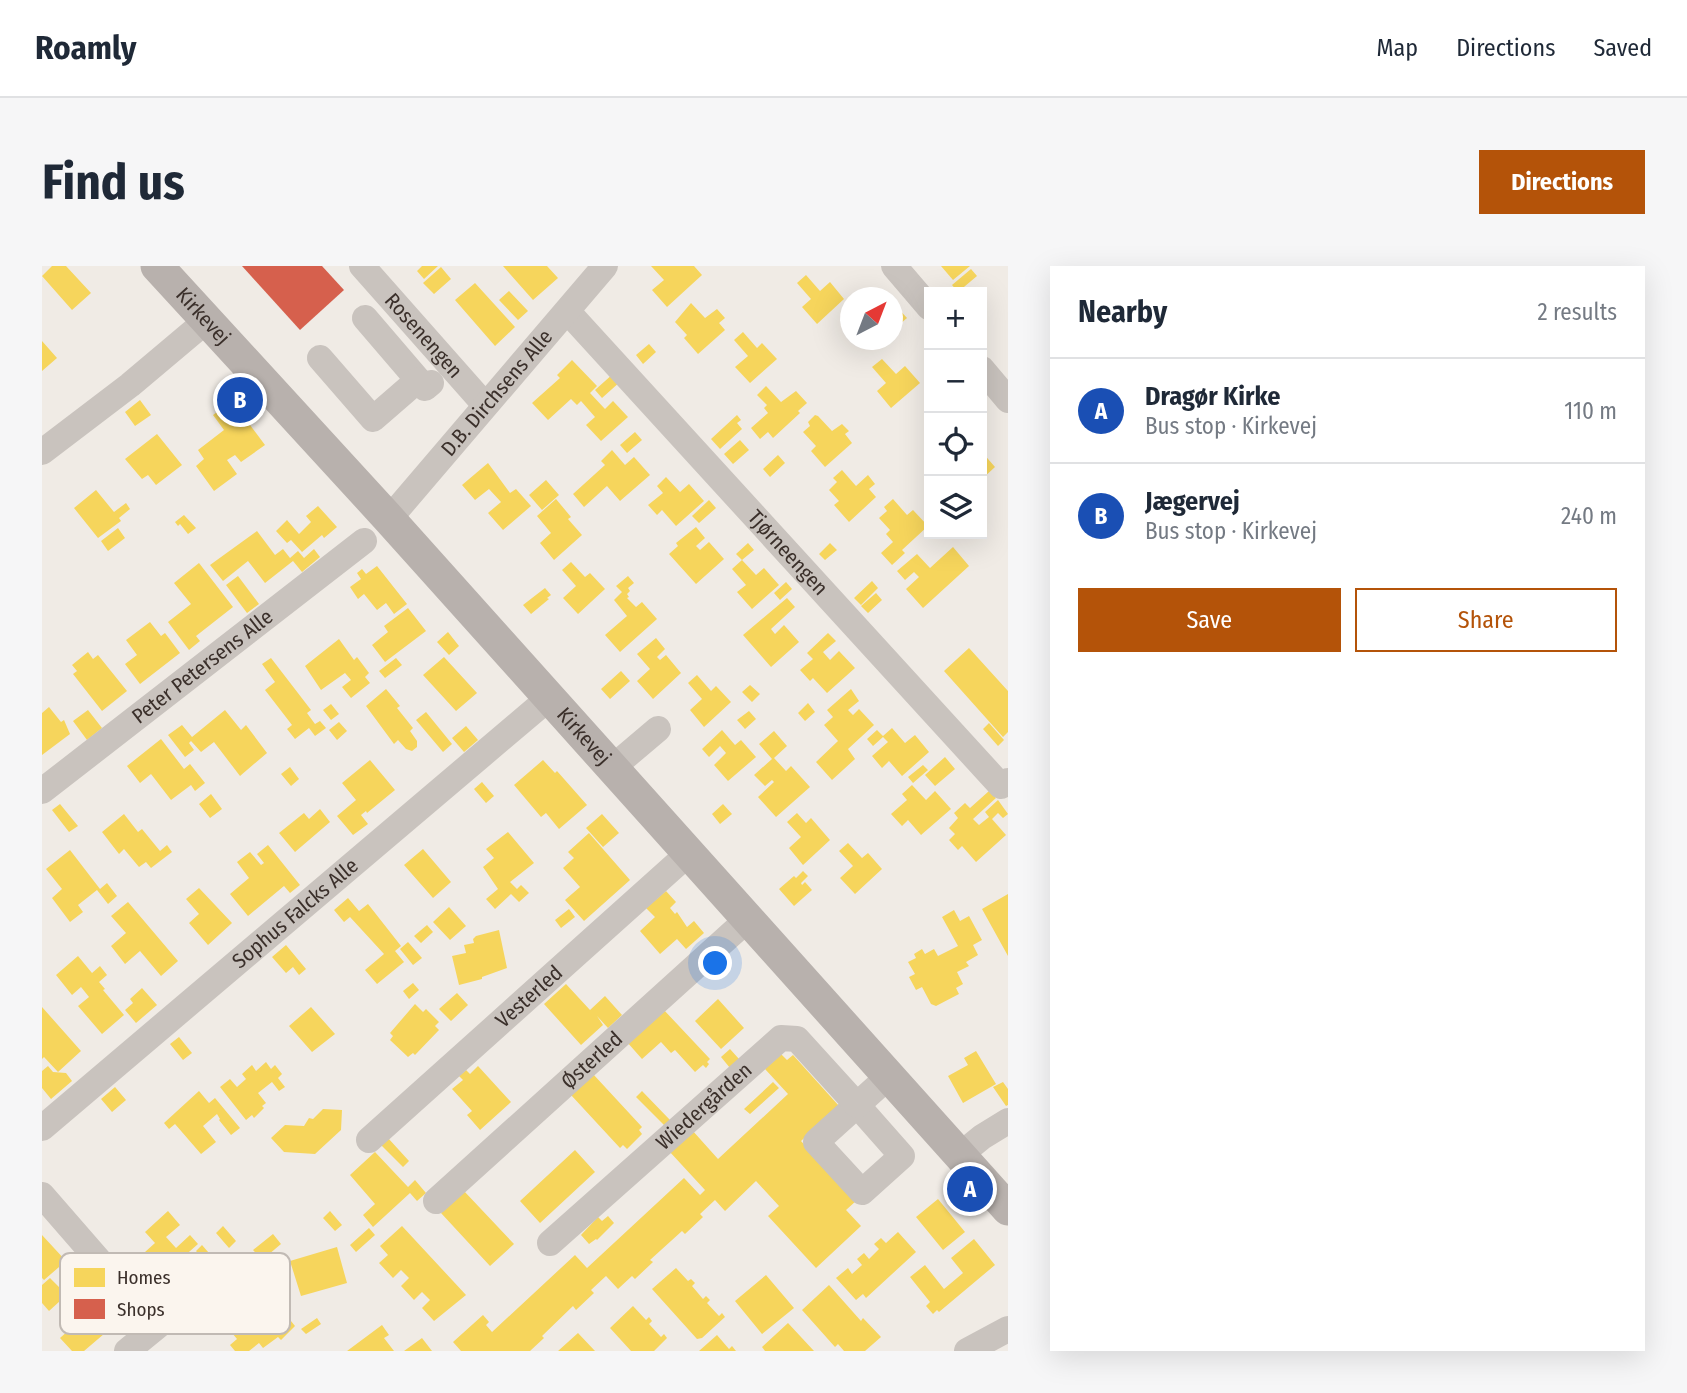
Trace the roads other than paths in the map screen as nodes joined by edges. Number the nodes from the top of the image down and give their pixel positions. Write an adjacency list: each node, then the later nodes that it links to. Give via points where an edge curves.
1 (156, 266): 8 (main road, Kirkevej)
2 (362, 266): 10 (street, Rosenengen)
3 (606, 266): 6 (street, D.B. Dirchsens Alle)
4 (894, 266): 5 (street)
5 (924, 301)
6 (568, 312): 14 (street, D.B. Dirchsens Alle); 21 (street, Tjørneengen, via 1002,786)
7 (365, 318): 12 (street)
8 (206, 321): 15 (street); 16 (main road, Kirkevej)
9 (320, 358): 12 (street, via 373,419)
10 (451, 366): 12 (street, via 425,388); 14 (street, Rosenengen)
11 (987, 375): 13 (street)
12 (418, 380)
13 (1008, 400)
14 (485, 405): 16 (street, D.B. Dirchsens Alle)
15 (42, 453)
16 (389, 519): 18 (main road, Kirkevej)
17 (363, 541): 22 (street, Peter Petersens Alle)
18 (549, 698): 20 (main road, Kirkevej); 27 (street, Sophus Falcks Alle)
19 (658, 729): 20 (street)
20 (612, 768): 23 (main road, Kirkevej)
21 (1008, 781)
22 (42, 791)
23 (689, 853): 24 (main road, Kirkevej); 28 (street, Vesterled)
24 (748, 919): 25 (main road, Kirkevej); 31 (street, Østerled)
25 (888, 1077): 29 (main road, Kirkevej); 33 (street, Wiedergården, via 857,1105 797,1040 781,1038)
26 (1008, 1121): 29 (street)
27 (42, 1128)
28 (369, 1140)
29 (960, 1155): 32 (main road, Kirkevej)
30 (42, 1195): 34 (street)
31 (436, 1201)
32 (1008, 1209)
33 (550, 1243)
34 (92, 1253)
35 (1008, 1329): 38 (street)
36 (147, 1334): 37 (street)
37 (127, 1351)
38 (967, 1351)

